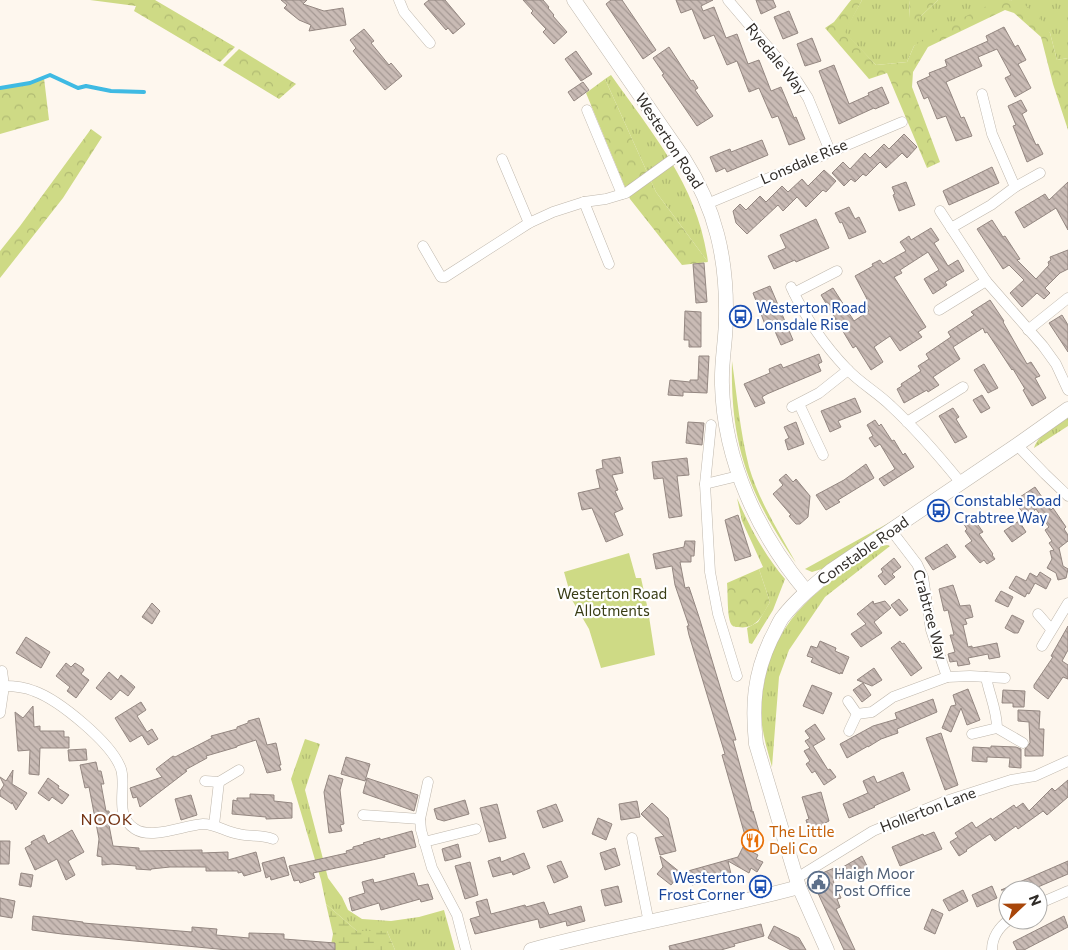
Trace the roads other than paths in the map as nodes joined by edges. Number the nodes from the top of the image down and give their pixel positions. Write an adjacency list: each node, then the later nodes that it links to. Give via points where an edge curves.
1 (399, 0): 4 (street, via 404,12)
2 (574, 0): 9 (street, Westerton Road)
3 (728, 0): 8 (street, Ryedale Way, via 797,81 808,98)
4 (430, 43)
5 (982, 94): 12 (street, via 992,134)
6 (587, 110): 13 (street)
7 (902, 122): 8 (street, Lonsdale Rise)
8 (830, 151): 15 (street, Lonsdale Rise)
9 (680, 154): 13 (street); 15 (street, Westerton Road, via 698,180)
10 (502, 159): 17 (street)
11 (1040, 173): 12 (street)
12 (1015, 187): 18 (street)
13 (622, 194): 14 (street)
14 (584, 202): 17 (street); 20 (street)
15 (707, 204): 34 (street, Westerton Road, via 722,253 726,319 722,385 725,423)
16 (940, 211): 18 (street)
17 (529, 223): 19 (street, via 445,277 441,277)
18 (951, 228): 22 (street)
19 (423, 246)
20 (609, 264)
21 (837, 271): 26 (street, via 792,290 808,320)
22 (986, 281): 24 (street); 25 (street)
23 (1068, 298): 25 (street)
24 (939, 310)
25 (1028, 330): 28 (street, via 1056,364)
26 (848, 370): 30 (street); 33 (street, via 796,406)
27 (963, 387): 30 (street)
28 (1068, 390)
29 (1068, 409): 32 (street, Constable Road)
30 (907, 422): 35 (street)
31 (711, 426): 36 (street)
32 (1017, 445): 35 (street, Constable Road); 37 (street)
33 (823, 455)
34 (738, 476): 36 (street); 39 (street, Westerton Road, via 783,561)
35 (961, 483): 38 (street, Constable Road)
36 (705, 484): 45 (street, via 710,572 718,614)
37 (1068, 496)
38 (891, 530): 39 (street, Constable Road); 46 (street, Crabtree Way, via 923,577 931,630)
39 (806, 591): 69 (street, via 781,619 763,656 754,694 756,744)
40 (1068, 603): 42 (street)
41 (1038, 614): 42 (street)
42 (1051, 629): 43 (street)
43 (1042, 646)
44 (2, 671): 49 (street)
45 (737, 676)
46 (947, 677): 47 (street); 52 (street, via 893,696 872,712)
47 (986, 677): 48 (street); 53 (street)
48 (1005, 678)
49 (4, 686): 51 (street); 64 (street, via 35,691 69,711 116,758 122,775 124,814 136,830 166,832)
50 (848, 701): 52 (street)
51 (0, 713)
52 (857, 714): 54 (street)
53 (997, 728): 55 (street); 56 (street)
54 (848, 731)
55 (972, 734)
56 (1023, 743)
57 (1068, 761): 69 (street, Hollerton Lane, via 1035,776 1011,780 943,802 873,831)
58 (239, 770): 60 (street)
59 (205, 781): 60 (street)
60 (218, 782): 64 (street)
61 (428, 782): 63 (street)
62 (363, 815): 63 (street)
63 (420, 819): 68 (street)
64 (214, 825): 67 (street, via 232,833)
65 (476, 829): 68 (street)
66 (632, 838): 72 (street)
67 (273, 839)
68 (424, 842): 74 (street, via 432,868 457,915)
69 (798, 882): 72 (street); 76 (street)
70 (1068, 891): 71 (street)
71 (1048, 900)
72 (649, 922): 75 (street)
73 (1000, 930): 77 (street, via 992,943)
74 (466, 950)
75 (531, 950)
76 (827, 950)
77 (992, 950)

